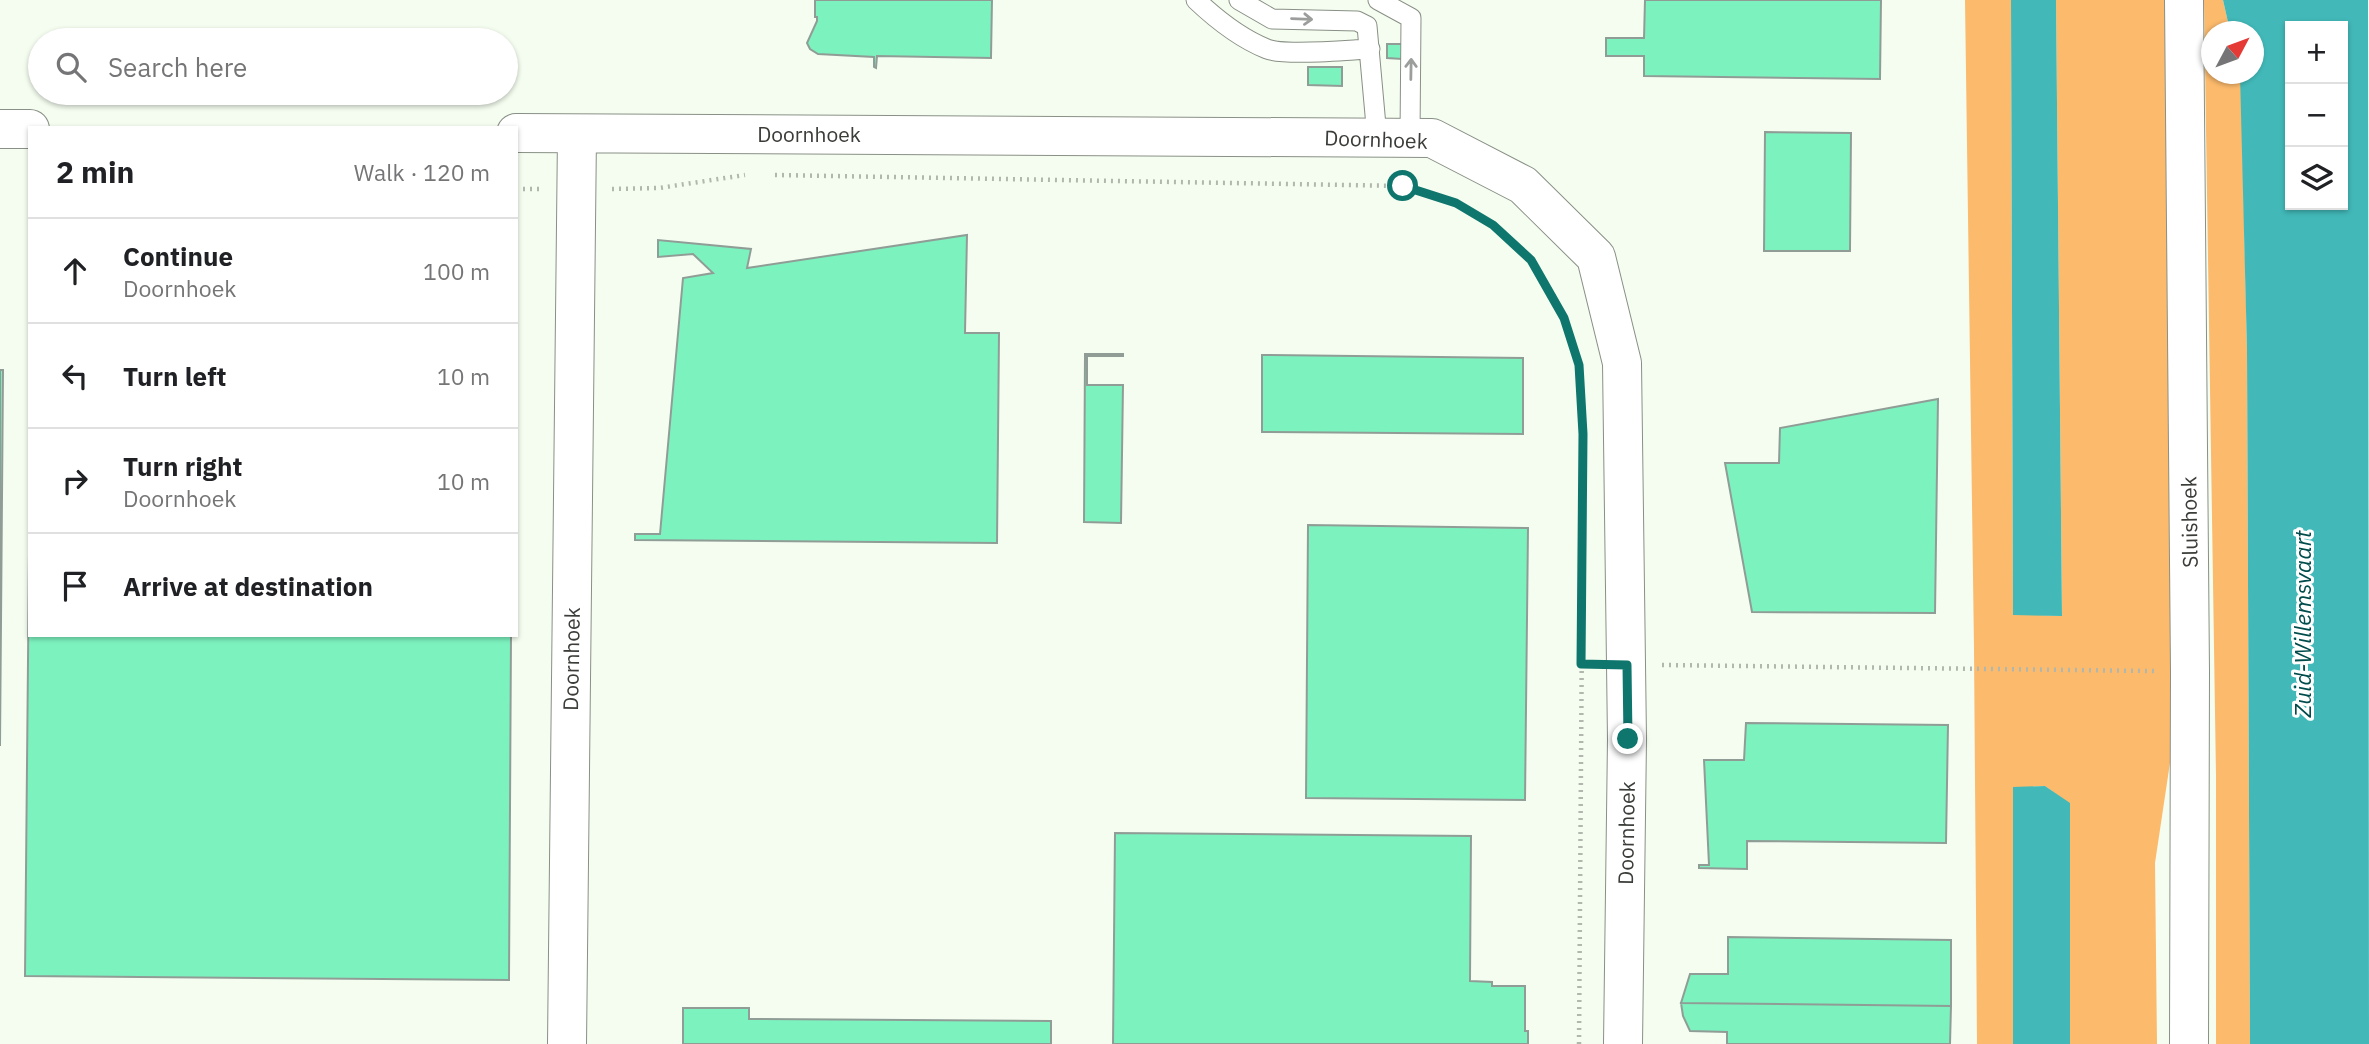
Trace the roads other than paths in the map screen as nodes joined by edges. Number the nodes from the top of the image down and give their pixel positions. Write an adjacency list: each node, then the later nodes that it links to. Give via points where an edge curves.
1 (1196, 0): 5 (lane, via 1216,18 1269,50)
2 (1239, 0): 5 (lane, one-way to 5, via 1272,19 1357,21 1367,26)
3 (1378, 0): 10 (lane, one-way to 3, via 1411,18)
4 (2184, 0): 13 (street, Sluishoek)
5 (1370, 48): 10 (lane)
6 (0, 129): 7 (street)
7 (28, 129)
8 (518, 133): 9 (street, Doornhoek)
9 (577, 134): 10 (street, Doornhoek); 11 (street, Doornhoek)
10 (1394, 137): 12 (street, Doornhoek, via 1432,138 1523,185 1596,257 1622,363 1627,665)
11 (567, 1044)
12 (1623, 1044)
13 (2189, 1044)

